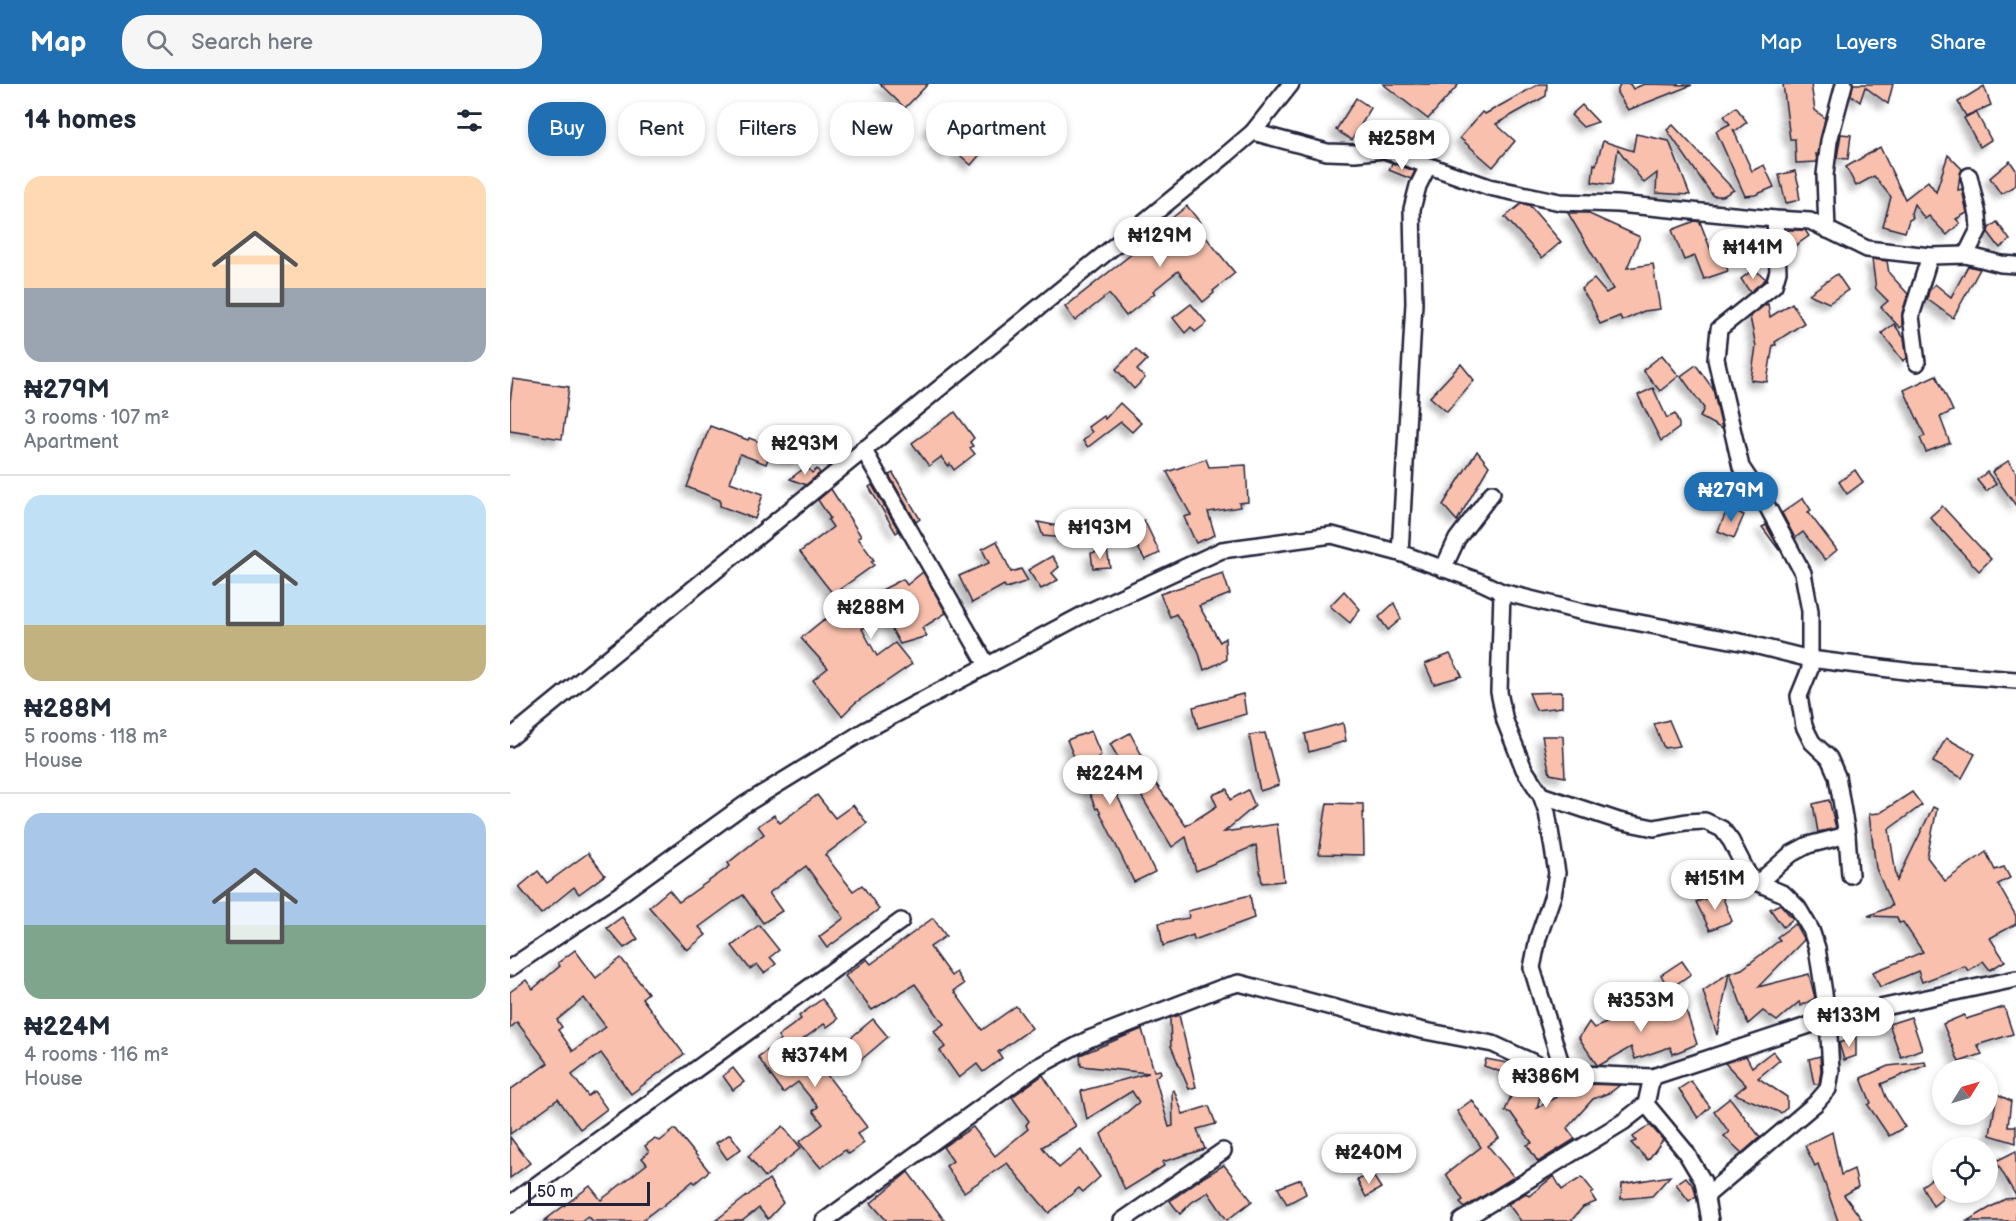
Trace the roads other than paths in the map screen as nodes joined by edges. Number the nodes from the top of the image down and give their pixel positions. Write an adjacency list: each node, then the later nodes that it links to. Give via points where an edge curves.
1 (1291, 84): 3 (street)
2 (1844, 84): 7 (street, via 1829,141 1825,175)
3 (1253, 132): 4 (street, via 1327,152 1384,150); 12 (street)
4 (1428, 166): 6 (street, via 1489,187 1560,202); 14 (street, via 1412,209 1414,303)
5 (1969, 176): 8 (street, via 1979,229)
6 (1775, 219): 7 (street, via 1810,221); 17 (street, via 1778,271 1774,285 1719,328 1716,359 1741,467 1803,573 1810,611)
7 (1827, 230): 9 (street, via 1867,249)
8 (1966, 255): 9 (street); 10 (street)
9 (1930, 256): 11 (street, via 1911,316)
10 (2016, 265)
11 (1917, 363)
12 (863, 449): 18 (street); 20 (street)
13 (1492, 493): 15 (street, via 1457,539)
14 (1400, 553): 15 (street); 18 (street, via 1332,535 1222,550 1088,612)
15 (1443, 569): 16 (street)
16 (1502, 592): 17 (street); 21 (street, via 1500,692 1505,721 1524,769)
17 (1810, 659): 19 (street); 22 (street, via 1799,696 1804,726 1838,776)
18 (987, 665): 26 (street, via 866,730 744,805)
19 (2016, 680)
20 (510, 738)
21 (1541, 795): 24 (street, via 1619,821 1654,828 1705,821 1722,829 1749,876); 29 (street, via 1557,873 1532,968)
22 (1847, 834): 23 (street); 24 (street, via 1791,854)
23 (1850, 875)
24 (1758, 883): 28 (street, via 1784,894 1811,930)
25 (901, 921): 34 (street)
26 (510, 969)
27 (2016, 979): 28 (street)
28 (1828, 1019): 30 (street); 33 (street, via 1828,1089)
29 (1564, 1074): 30 (street); 35 (street, via 1493,1044 1420,1030 1239,983 1089,1039 1035,1068)
30 (1652, 1077): 31 (street)
31 (1646, 1104): 33 (street, via 1685,1151); 37 (street)
32 (1223, 1151): 36 (street)
33 (1707, 1195): 38 (street)
34 (510, 1204)
35 (824, 1221)
36 (1122, 1221)
37 (1461, 1221)
38 (1710, 1221)

